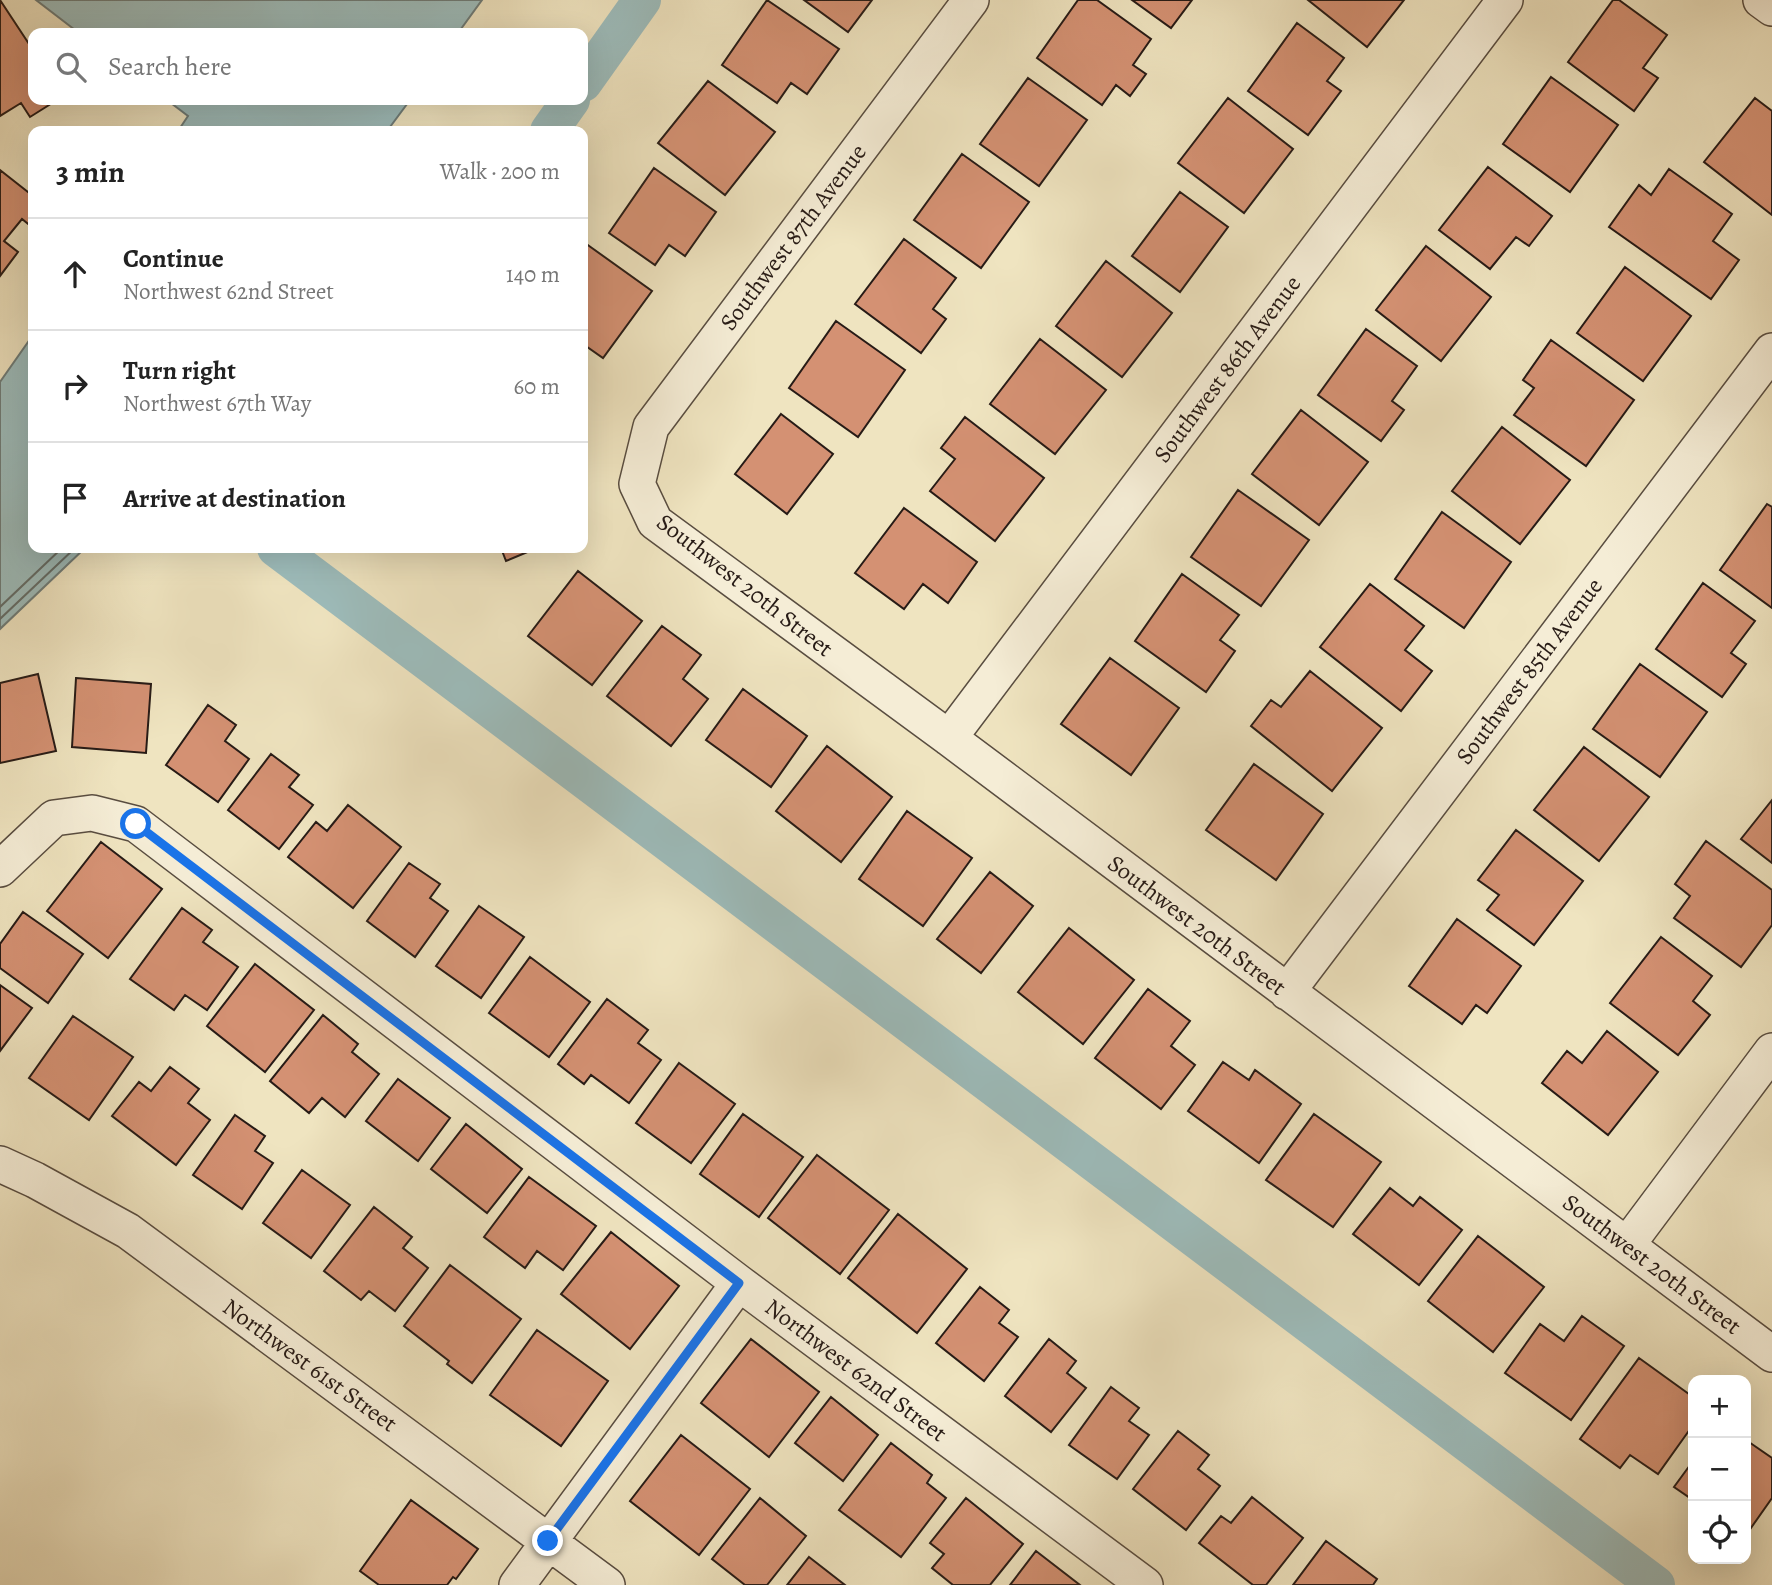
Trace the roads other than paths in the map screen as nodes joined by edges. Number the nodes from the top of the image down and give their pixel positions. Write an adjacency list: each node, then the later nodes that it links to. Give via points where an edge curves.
1 (971, 0): 6 (street, Southwest 87th Avenue, via 651,427)
2 (1505, 0): 7 (street, Southwest 86th Avenue)
3 (1761, 0): 4 (street)
4 (1772, 8)
5 (1772, 351): 9 (street, Southwest 85th Avenue)
6 (637, 484): 7 (street, Southwest 20th Street, via 655,522)
7 (949, 738): 9 (street, Southwest 20th Street)
8 (0, 869): 13 (street, Northwest 62nd Street, via 54,818 92,813 136,824)
9 (1287, 992): 12 (street, Southwest 20th Street)
10 (1772, 1051): 12 (street)
11 (0, 1164): 15 (street, Northwest 61st Street, via 128,1231)
12 (1627, 1245): 14 (street, Southwest 20th Street)
13 (739, 1283): 15 (street); 18 (street, Northwest 62nd Street)
14 (1772, 1354)
15 (548, 1541): 16 (street); 17 (street, Northwest 61st Street)
16 (517, 1585)
17 (607, 1585)
18 (1145, 1585)

